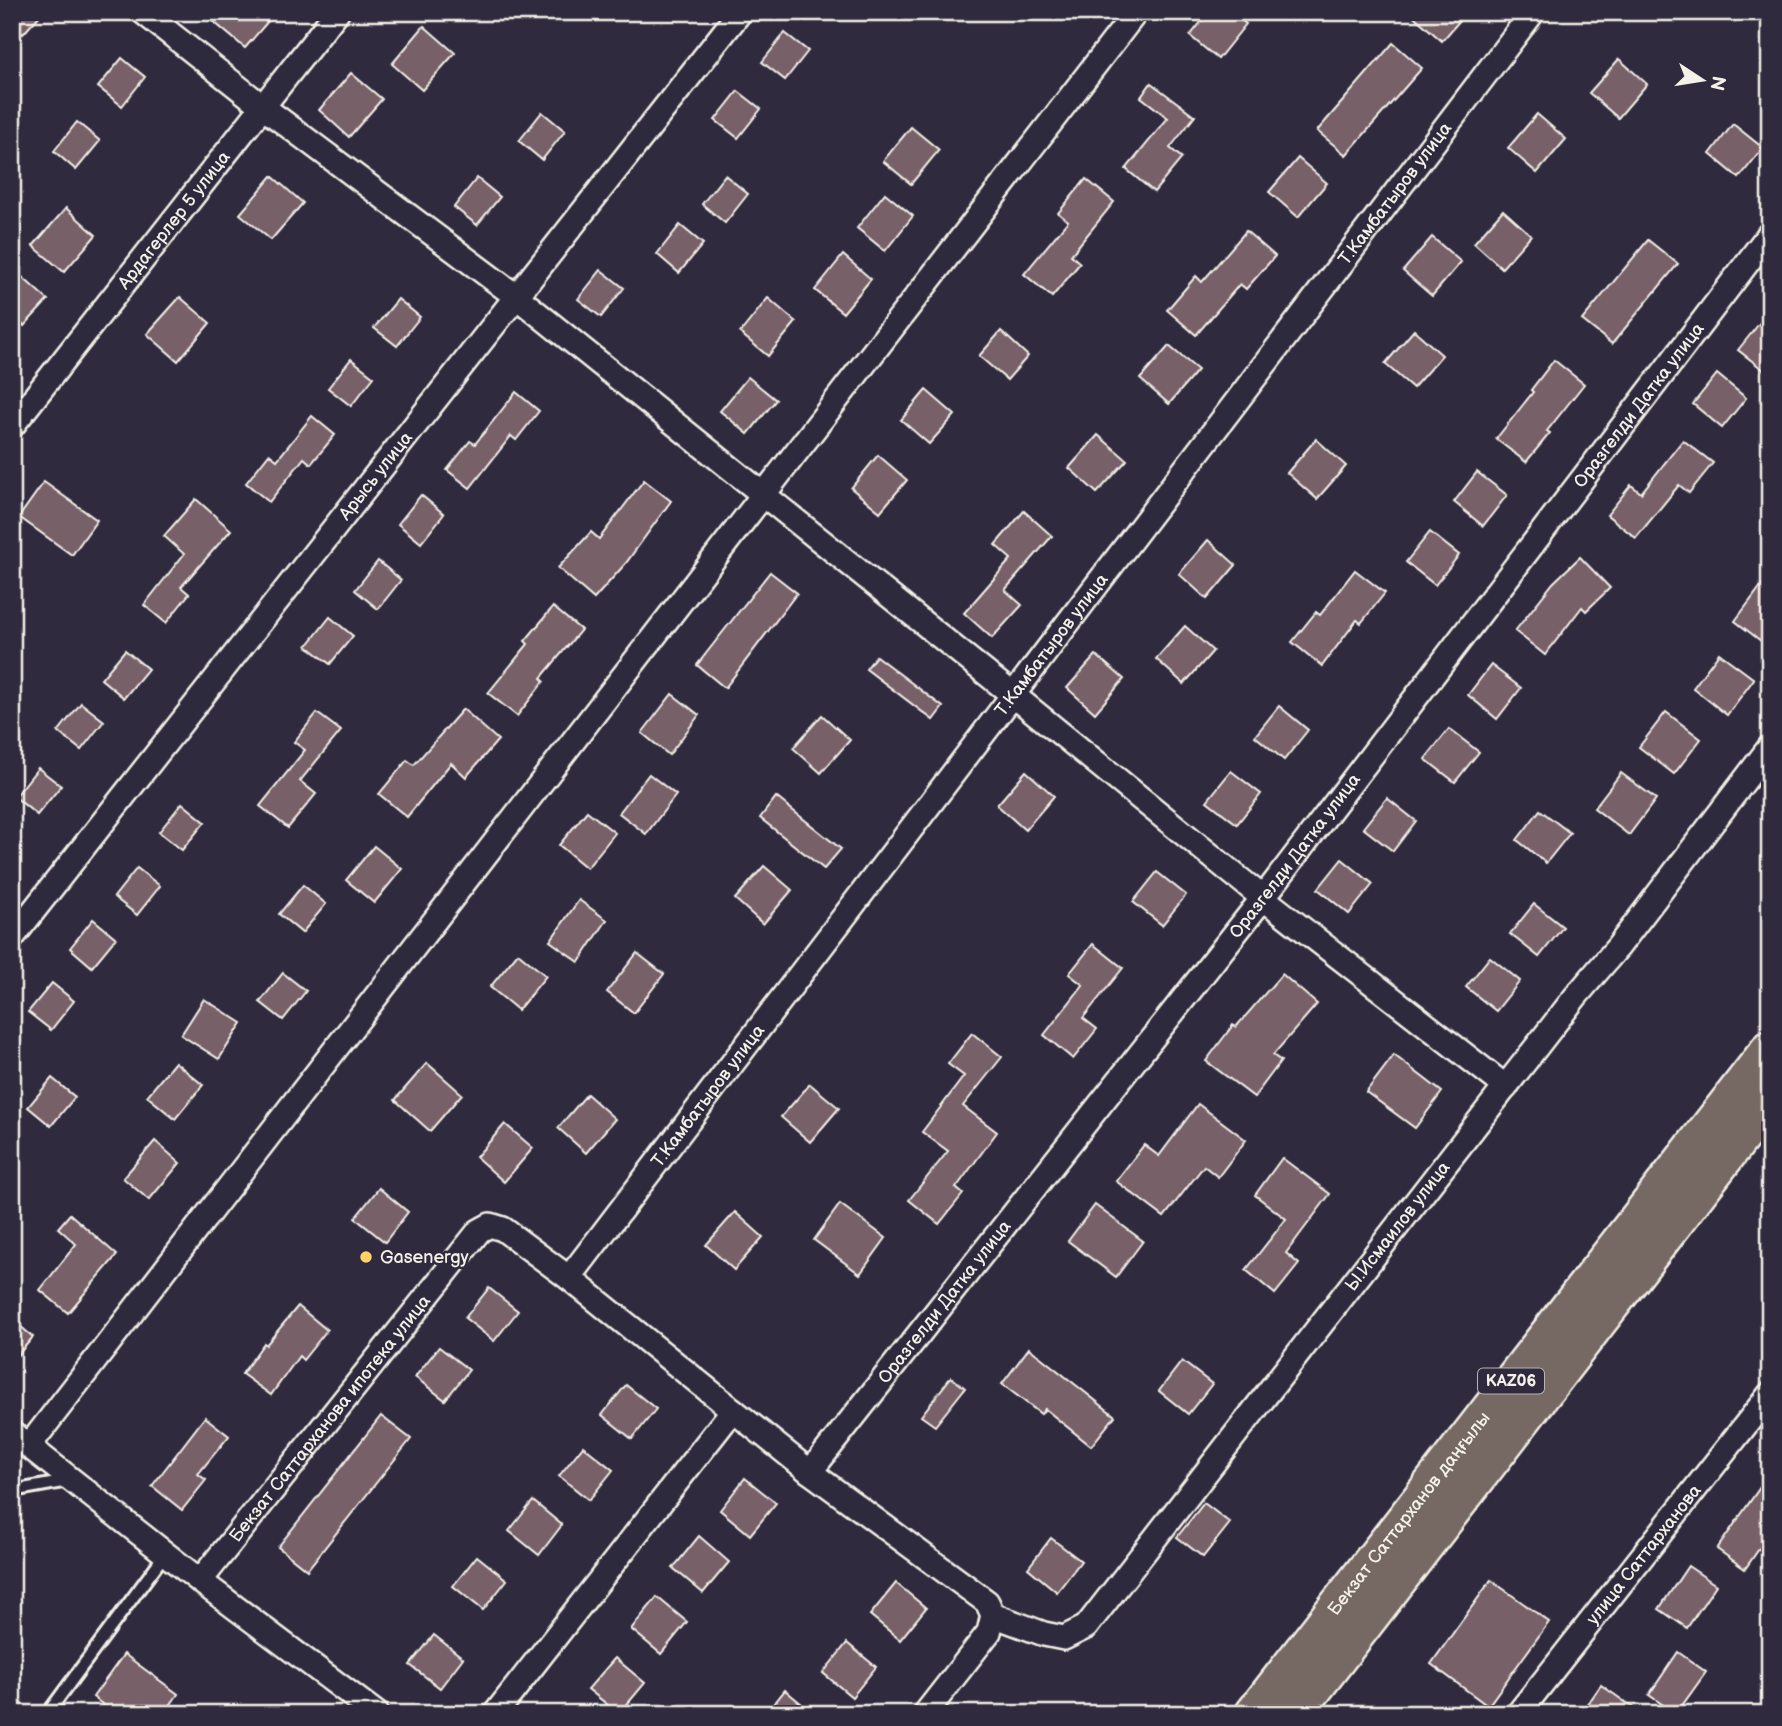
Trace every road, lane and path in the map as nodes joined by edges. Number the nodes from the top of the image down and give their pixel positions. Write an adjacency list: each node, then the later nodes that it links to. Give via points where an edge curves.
1 (143, 12): 6 (street)
2 (337, 12): 6 (street, Ардагерлер 5 улица)
3 (740, 12): 8 (street, Арысь улица)
4 (1136, 12): 10 (street)
5 (1533, 12): 11 (street, Т.Камбатыров улица)
6 (263, 107): 8 (street); 9 (street, Ардагерлер 5 улица)
7 (1770, 233): 13 (street, Оразгелди Датка улица)
8 (517, 297): 10 (street); 14 (street, Арысь улица)
9 (12, 426)
10 (764, 495): 11 (street); 22 (street)
11 (1013, 694): 13 (street); 19 (street, Т.Камбатыров улица)
12 (1770, 747): 16 (street, Ы.Исмаилов улица)
13 (1263, 898): 16 (street); 23 (street, Оразгелди Датка улица)
14 (12, 938)
15 (1770, 1048): 18 (main road, Бекзат Саттарханов даңғылы / KАZ06)
16 (1506, 1087): 28 (street, Ы.Исмаилов улица, via 1086,1627 1064,1638)
17 (1770, 1100): 18 (main road, Бекзат Саттарханов даңғылы / KАZ06)
18 (1704, 1159): 33 (main road, Бекзат Саттарханов даңғылы / KАZ06); 34 (main road, Бекзат Саттарханов даңғылы / KАZ06)
19 (569, 1278): 21 (street); 27 (street, Бекзат Саттарханова ипотека улица, via 503,1229 490,1225 479,1231)
20 (1770, 1394): 35 (street, улица Саттарханова)
21 (733, 1410): 23 (street); 31 (street)
22 (21, 1439): 24 (street)
23 (810, 1472): 28 (street, via 987,1602)
24 (70, 1480): 25 (lane); 26 (street)
25 (12, 1492)
26 (165, 1554): 27 (street); 29 (lane)
27 (200, 1581): 30 (street)
28 (993, 1615): 32 (street, via 989,1632)
29 (47, 1714)
30 (377, 1714)
31 (495, 1714)
32 (925, 1714)
33 (1253, 1714)
34 (1295, 1714)
35 (1518, 1714)

